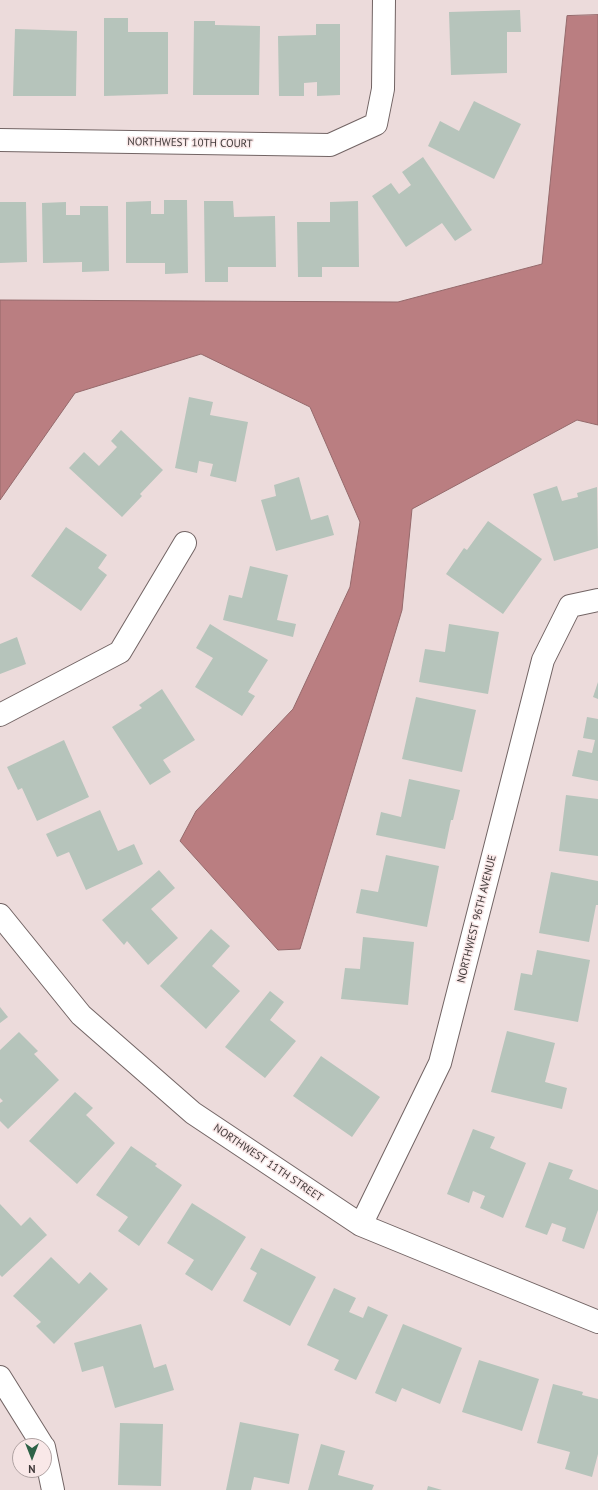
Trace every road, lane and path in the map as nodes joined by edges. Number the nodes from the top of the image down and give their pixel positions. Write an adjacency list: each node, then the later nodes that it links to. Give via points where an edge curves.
1 (384, 0): 2 (street, NORTHWEST 10TH COURT, via 383,89 376,124 330,145)
2 (0, 140)
3 (185, 543): 5 (street, via 120,652)
4 (598, 600): 7 (street, NORTHWEST 96TH AVENUE, via 570,606 543,660 440,1063)
5 (0, 715)
6 (0, 915): 7 (street, NORTHWEST 11TH STREET, via 81,1015 193,1113)
7 (361, 1225): 8 (street, NORTHWEST 11TH STREET)
8 (598, 1322)
9 (0, 1377): 10 (street)
10 (39, 1438)
11 (51, 1478): 12 (street)
12 (53, 1490)

